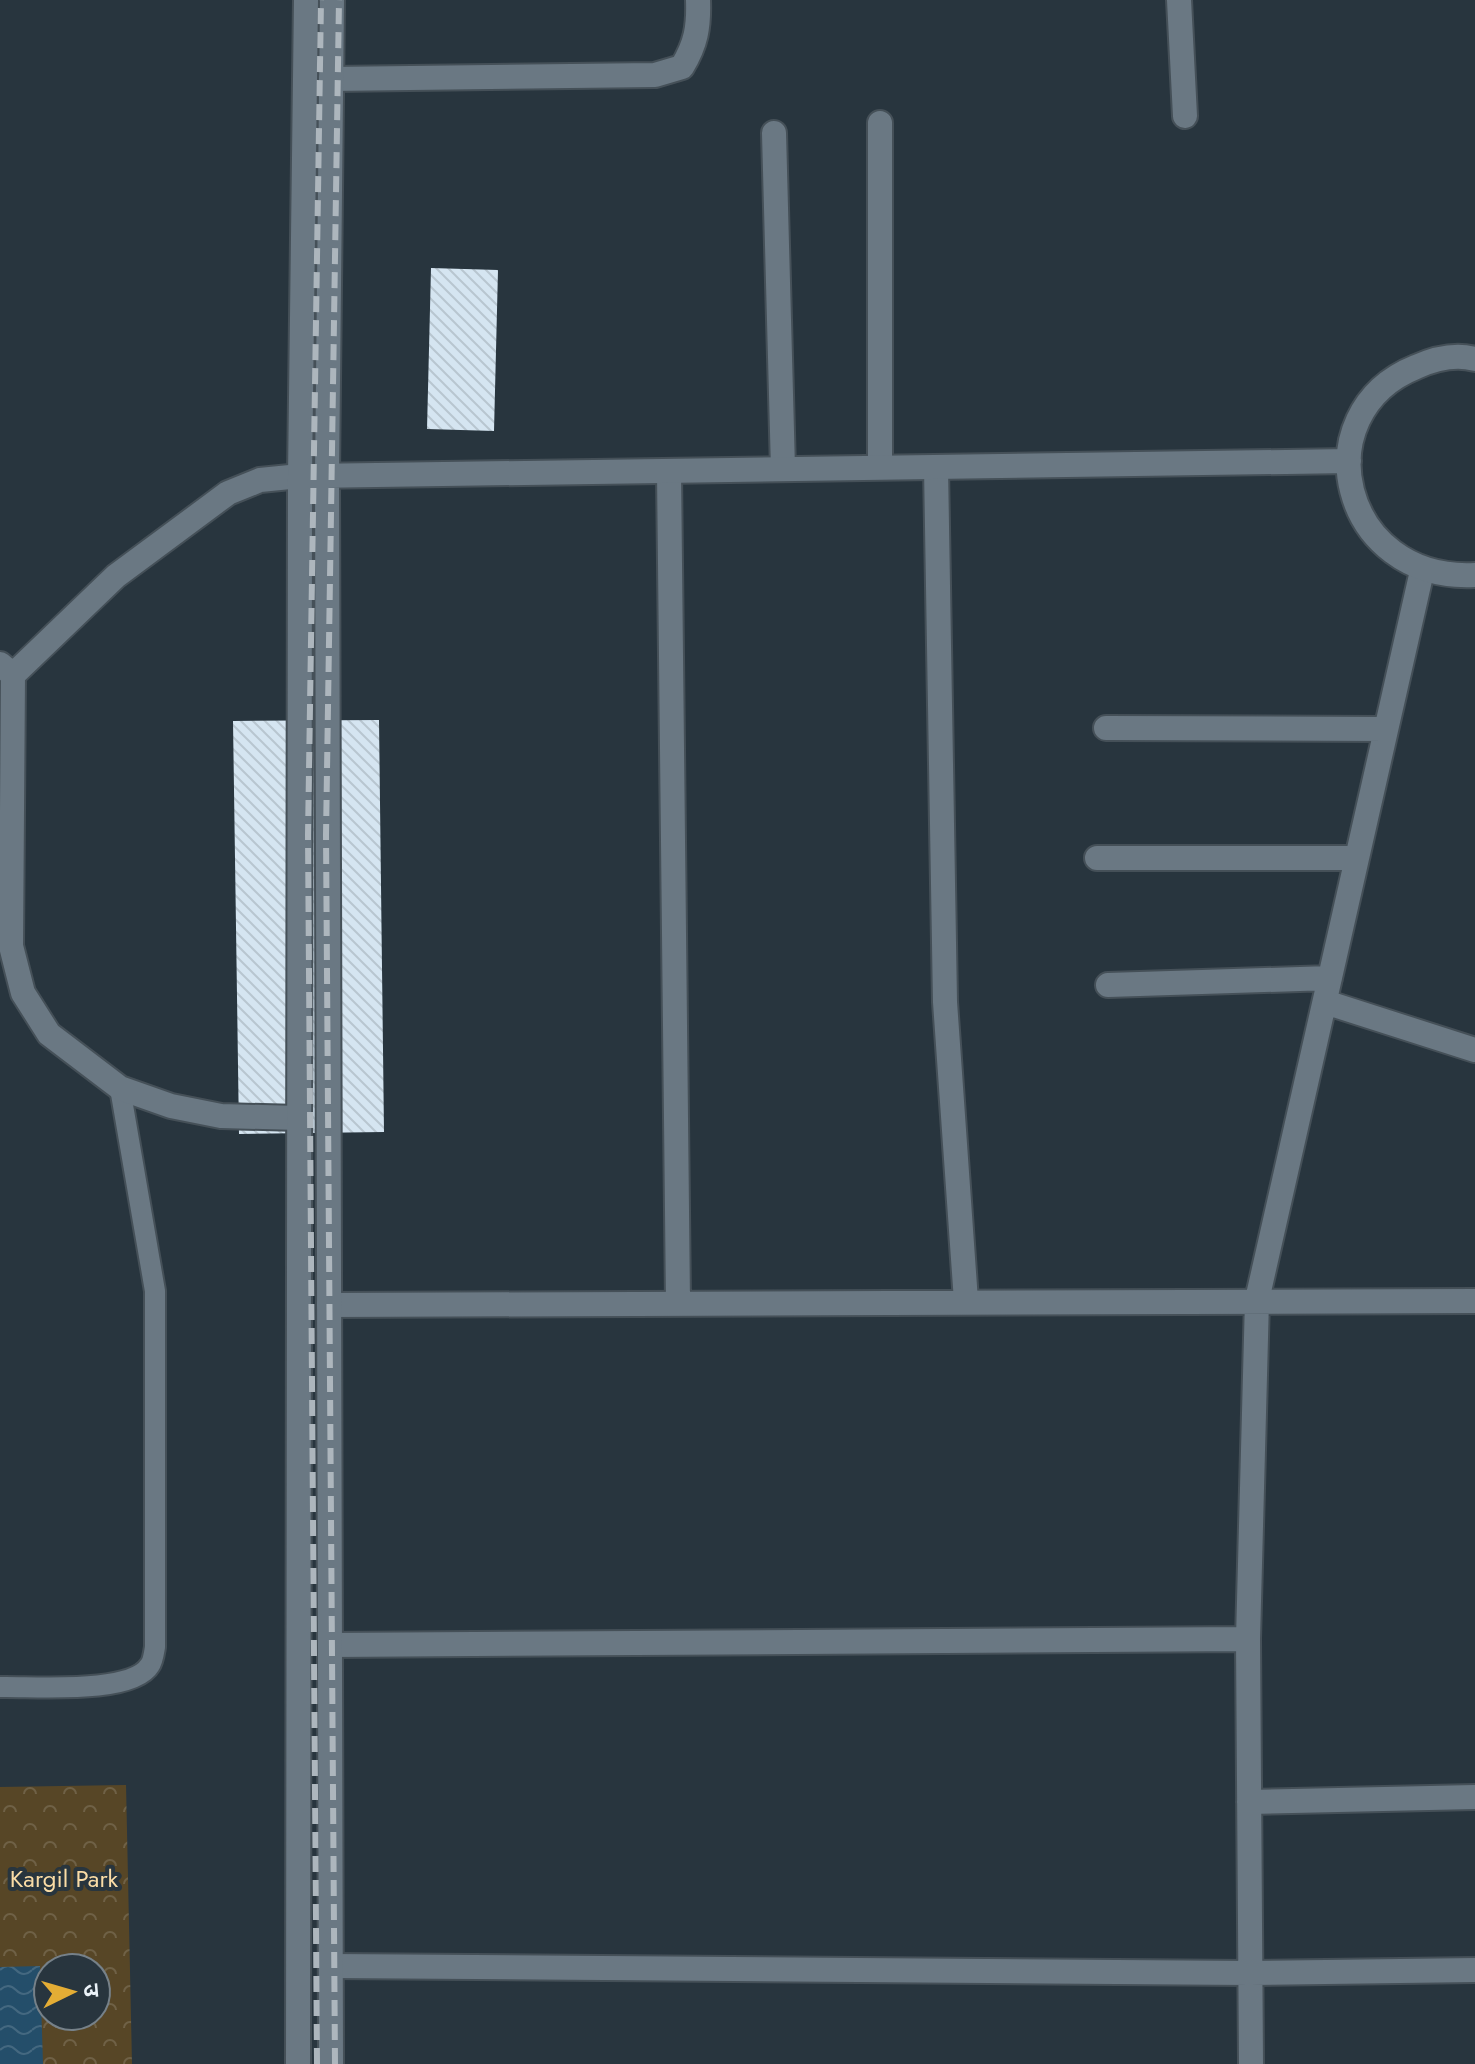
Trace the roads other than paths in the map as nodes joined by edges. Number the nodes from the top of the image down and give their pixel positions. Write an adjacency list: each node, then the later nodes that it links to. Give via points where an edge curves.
1 (306, 0): 15 (street)
2 (332, 0): 5 (street)
3 (698, 0): 5 (street, via 694,48 682,67 655,75)
4 (1179, 0): 6 (street)
5 (331, 79): 16 (street)
6 (1185, 116)
7 (880, 123): 11 (street)
8 (774, 133): 13 (street)
9 (1475, 359): 10 (street, via 1433,359 1401,373 1374,396 1356,426)
10 (1349, 461): 12 (street); 17 (street, via 1352,495 1367,528 1391,554)
11 (880, 467): 12 (street); 13 (street)
12 (936, 467): 31 (street, via 945,1002)
13 (783, 469): 14 (street)
14 (669, 471): 16 (street); 33 (street)
15 (300, 476): 16 (street); 19 (street, via 260,480 228,493 116,576); 29 (street)
16 (327, 476): 34 (street)
17 (1422, 571): 18 (street); 21 (street)
18 (1475, 575)
19 (7, 669): 28 (street, via 11,946 20,981 49,1034)
20 (1106, 728): 21 (street)
21 (1386, 729): 23 (street)
22 (1097, 858): 23 (street)
23 (1357, 858): 24 (street)
24 (1330, 978): 25 (street); 26 (street)
25 (1108, 985)
26 (1325, 1002): 27 (street); 30 (street)
27 (1475, 1050)
28 (120, 1088): 29 (street, via 221,1116); 39 (lane, via 155,1291 155,1647 150,1666 116,1685)
29 (299, 1118): 36 (street)
30 (1257, 1300): 31 (street); 32 (street); 37 (street)
31 (966, 1301): 33 (street)
32 (1475, 1301)
33 (678, 1303): 34 (street)
34 (329, 1305): 35 (street)
35 (330, 1509): 36 (street); 38 (street)
36 (298, 1512): 45 (street)
37 (1248, 1639): 38 (street); 41 (street)
38 (330, 1645): 42 (street)
39 (0, 1687)
40 (1475, 1797): 41 (street)
41 (1249, 1802): 44 (street)
42 (331, 1966): 44 (street); 46 (street)
43 (1475, 1970): 44 (street)
44 (1250, 1973): 47 (street)
45 (298, 2064)
46 (331, 2064)
47 (1251, 2064)

